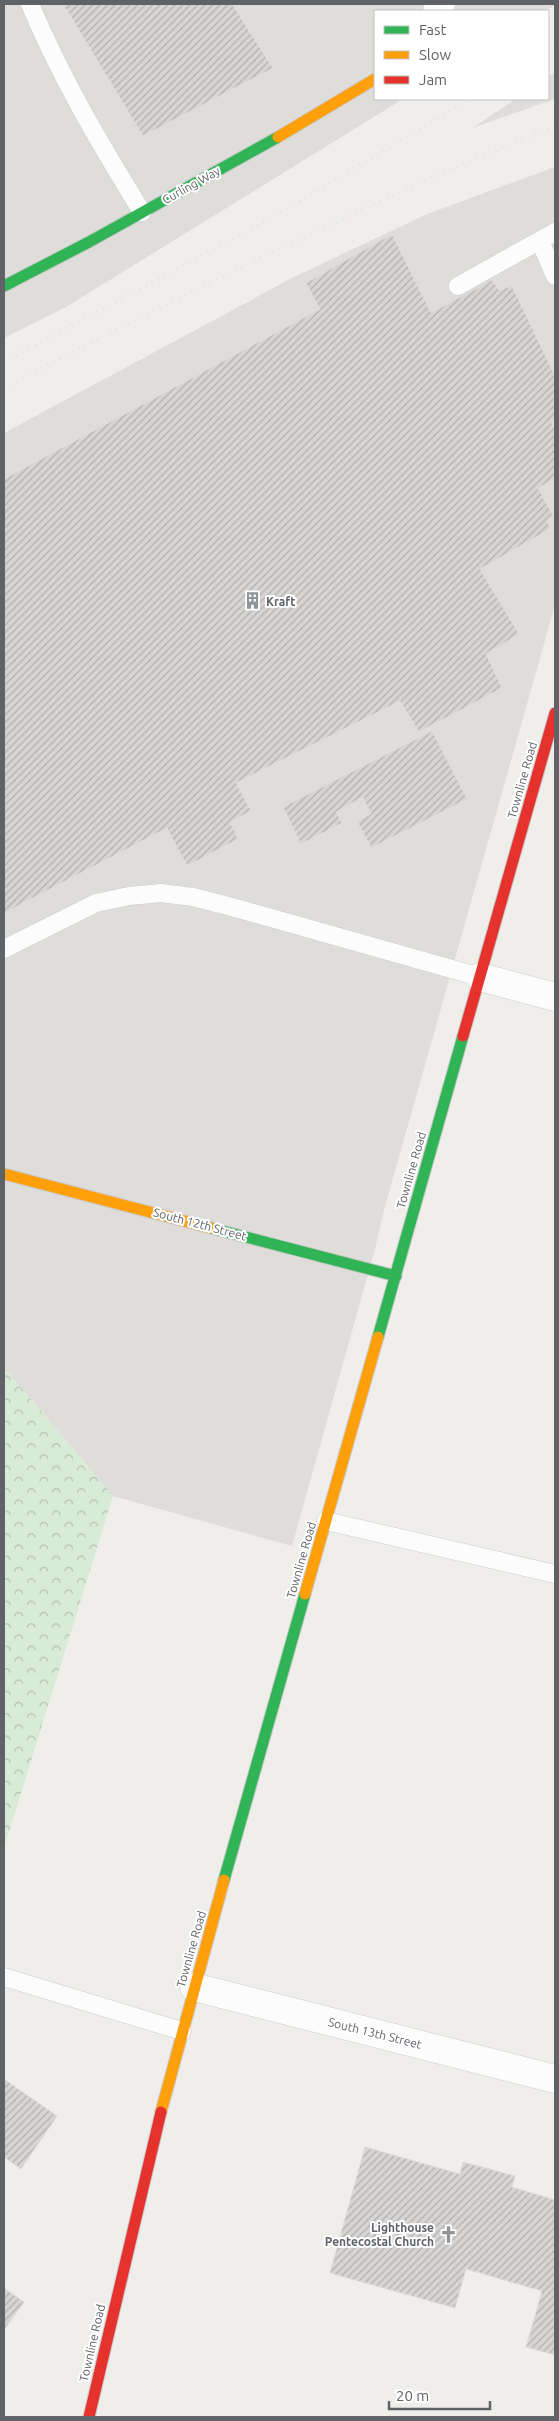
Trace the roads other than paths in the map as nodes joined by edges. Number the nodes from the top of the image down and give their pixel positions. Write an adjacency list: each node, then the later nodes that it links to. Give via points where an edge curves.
1 (30, 4): 3 (lane, via 75,101)
2 (374, 79): 3 (street, Curling Way, via 318,114)
3 (142, 212): 7 (street, Curling Way)
4 (555, 232): 5 (lane)
5 (540, 241): 6 (lane); 8 (lane)
6 (555, 276)
7 (4, 286)
8 (458, 286)
9 (555, 713): 11 (street, Townline Road)
10 (4, 949): 11 (lane, via 96,903 161,893 232,907)
11 (480, 978): 12 (street); 14 (street, Townline Road)
12 (555, 997)
13 (4, 1174): 14 (street, South 12th Street)
14 (396, 1276): 15 (street, Townline Road)
15 (326, 1521): 16 (lane); 18 (street, Townline Road)
16 (555, 1574)
17 (4, 1977): 19 (lane)
18 (194, 1987): 19 (street, Townline Road); 20 (street, South 13th Street)
19 (182, 2032): 21 (street, Townline Road, via 152,2140)
20 (555, 2079)
21 (89, 2417)

